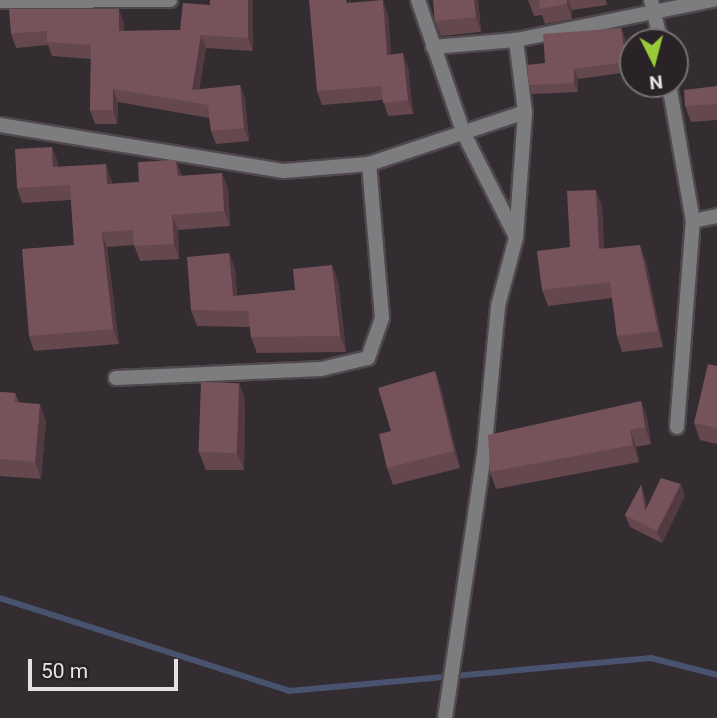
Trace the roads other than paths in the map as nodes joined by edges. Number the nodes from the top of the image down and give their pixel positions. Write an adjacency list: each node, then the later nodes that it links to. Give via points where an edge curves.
1 (170, 0): 4 (street)
2 (418, 0): 8 (street)
3 (713, 0): 5 (street)
4 (0, 1)
5 (653, 7): 6 (street); 7 (street)
6 (658, 28)
7 (516, 40): 8 (street); 10 (street)
8 (433, 47): 12 (street)
9 (671, 98): 15 (street)
10 (525, 112): 12 (street); 16 (street)
11 (0, 125): 13 (street, via 284,171)
12 (464, 134): 13 (street); 16 (street)
13 (369, 164): 17 (street, via 382,318 368,358 321,369)
14 (717, 216): 15 (street)
15 (693, 220): 18 (street)
16 (516, 238): 19 (street, via 498,306 485,455)
17 (116, 378)
18 (677, 428)
19 (445, 718)

